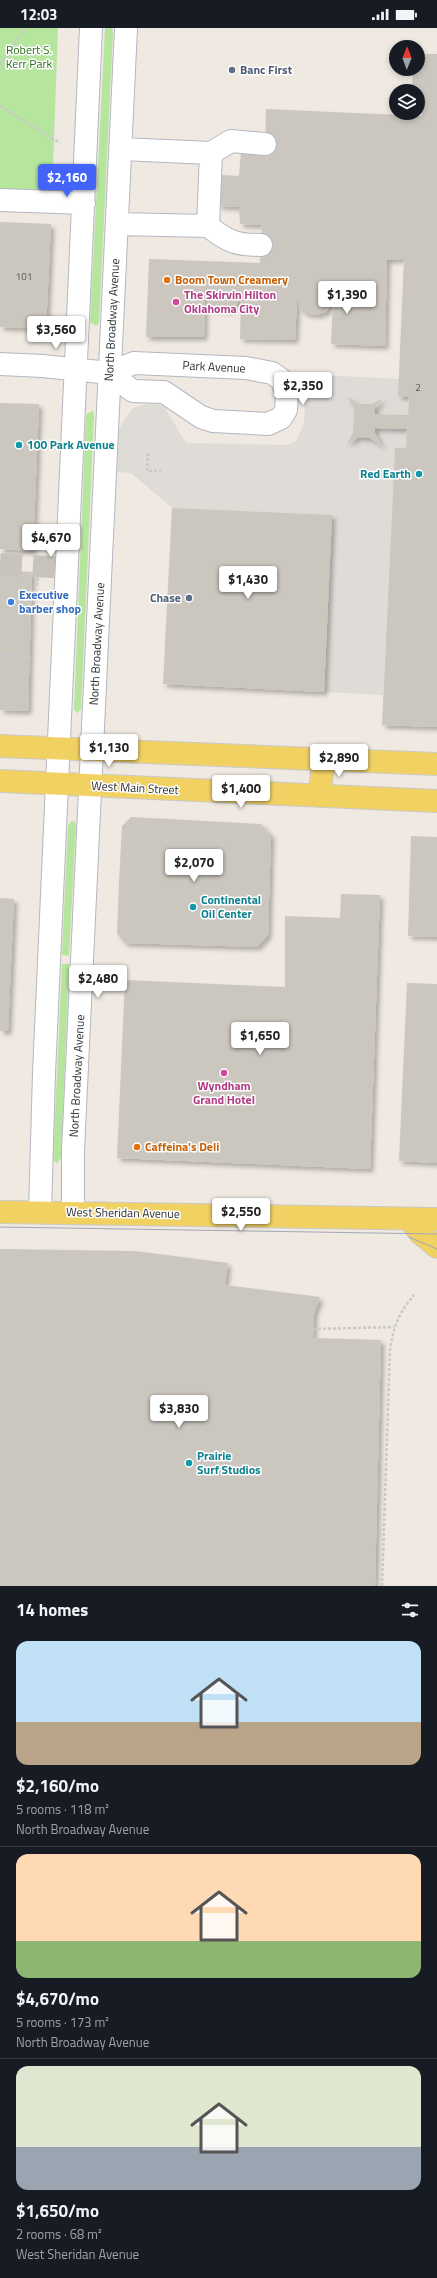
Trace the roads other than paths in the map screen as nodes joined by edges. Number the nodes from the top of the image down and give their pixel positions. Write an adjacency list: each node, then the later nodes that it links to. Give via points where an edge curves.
1 (92, 28): 7 (street)
2 (126, 28): 4 (street, North Broadway Avenue)
3 (265, 144): 5 (street, via 231,142)
4 (121, 149): 5 (street); 8 (street, North Broadway Avenue)
5 (211, 153): 9 (street)
6 (0, 200): 7 (street)
7 (84, 203): 12 (street)
8 (117, 224): 9 (street); 13 (street, North Broadway Avenue)
9 (208, 226): 10 (street, via 237,245)
10 (261, 245)
11 (0, 364): 12 (street, Park Avenue)
12 (76, 370): 13 (street, Park Avenue); 15 (street)
13 (109, 373): 13 (street, Park Avenue, via 133,391 164,392 201,417 213,421 268,424 281,418 286,410 287,395 282,380 272,373 246,368 134,363); 16 (street, North Broadway Avenue)
14 (0, 746): 15 (main road)
15 (59, 747): 16 (main road); 20 (street)
16 (92, 748): 17 (main road); 21 (street, North Broadway Avenue)
17 (323, 759): 18 (main road); 22 (main road)
18 (437, 764)
19 (0, 782): 20 (main road, West Main Street)
20 (57, 784): 21 (main road, West Main Street); 25 (street)
21 (91, 786): 22 (main road, West Main Street); 26 (street, North Broadway Avenue, via 73,1151)
22 (320, 796): 23 (main road, West Main Street)
23 (437, 801)
24 (0, 1212): 25 (main road, West Sheridan Avenue)
25 (40, 1212): 26 (main road, West Sheridan Avenue)
26 (73, 1212): 27 (main road, West Sheridan Avenue)
27 (409, 1218): 28 (main road, West Sheridan Avenue); 29 (main road, via 421,1234)
28 (437, 1219)
29 (437, 1247)

